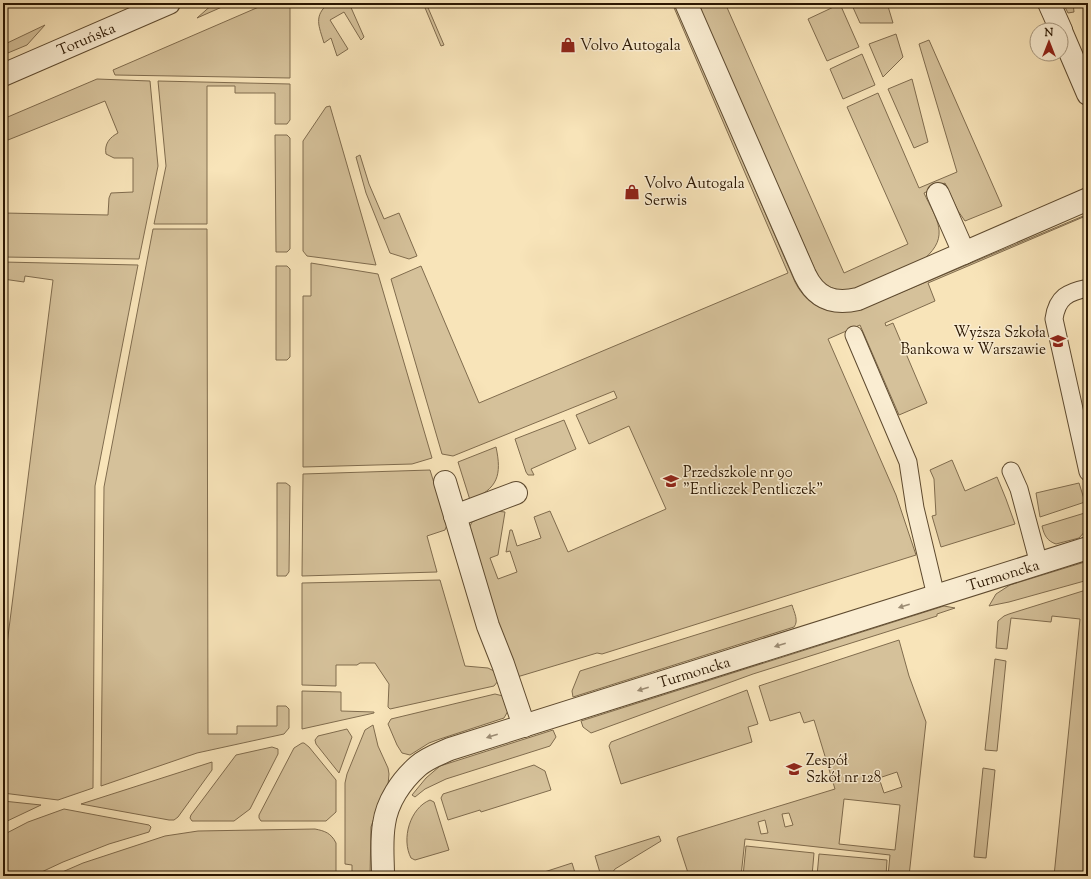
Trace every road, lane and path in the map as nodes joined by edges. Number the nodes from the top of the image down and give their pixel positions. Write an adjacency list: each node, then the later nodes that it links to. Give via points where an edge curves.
1 (169, 3): 6 (street, Toruńska)
2 (686, 3): 10 (street, via 805,275 818,293 841,302 858,299)
3 (1049, 3): 4 (street)
4 (1057, 22)
5 (1069, 49): 7 (street)
6 (3, 75)
7 (1088, 94)
8 (938, 194): 10 (street)
9 (1088, 199): 10 (street)
10 (964, 253)
11 (1088, 288): 14 (lane, via 1064,296 1056,307 1054,319)
12 (854, 335): 20 (lane, via 908,462 916,514)
13 (1011, 471): 19 (lane, via 1019,489)
14 (1088, 472)
15 (445, 482): 17 (street)
16 (516, 493): 17 (street)
17 (455, 516): 21 (street, via 488,626)
18 (1088, 548): 19 (street, Turmoncka)
19 (1039, 564): 20 (street, Turmoncka)
20 (936, 596): 21 (street, Turmoncka, one-way to 21)
21 (524, 726): 22 (street, Turmoncka, one-way to 22, via 450,749 418,766 398,789 387,810 383,839)
22 (383, 876)

